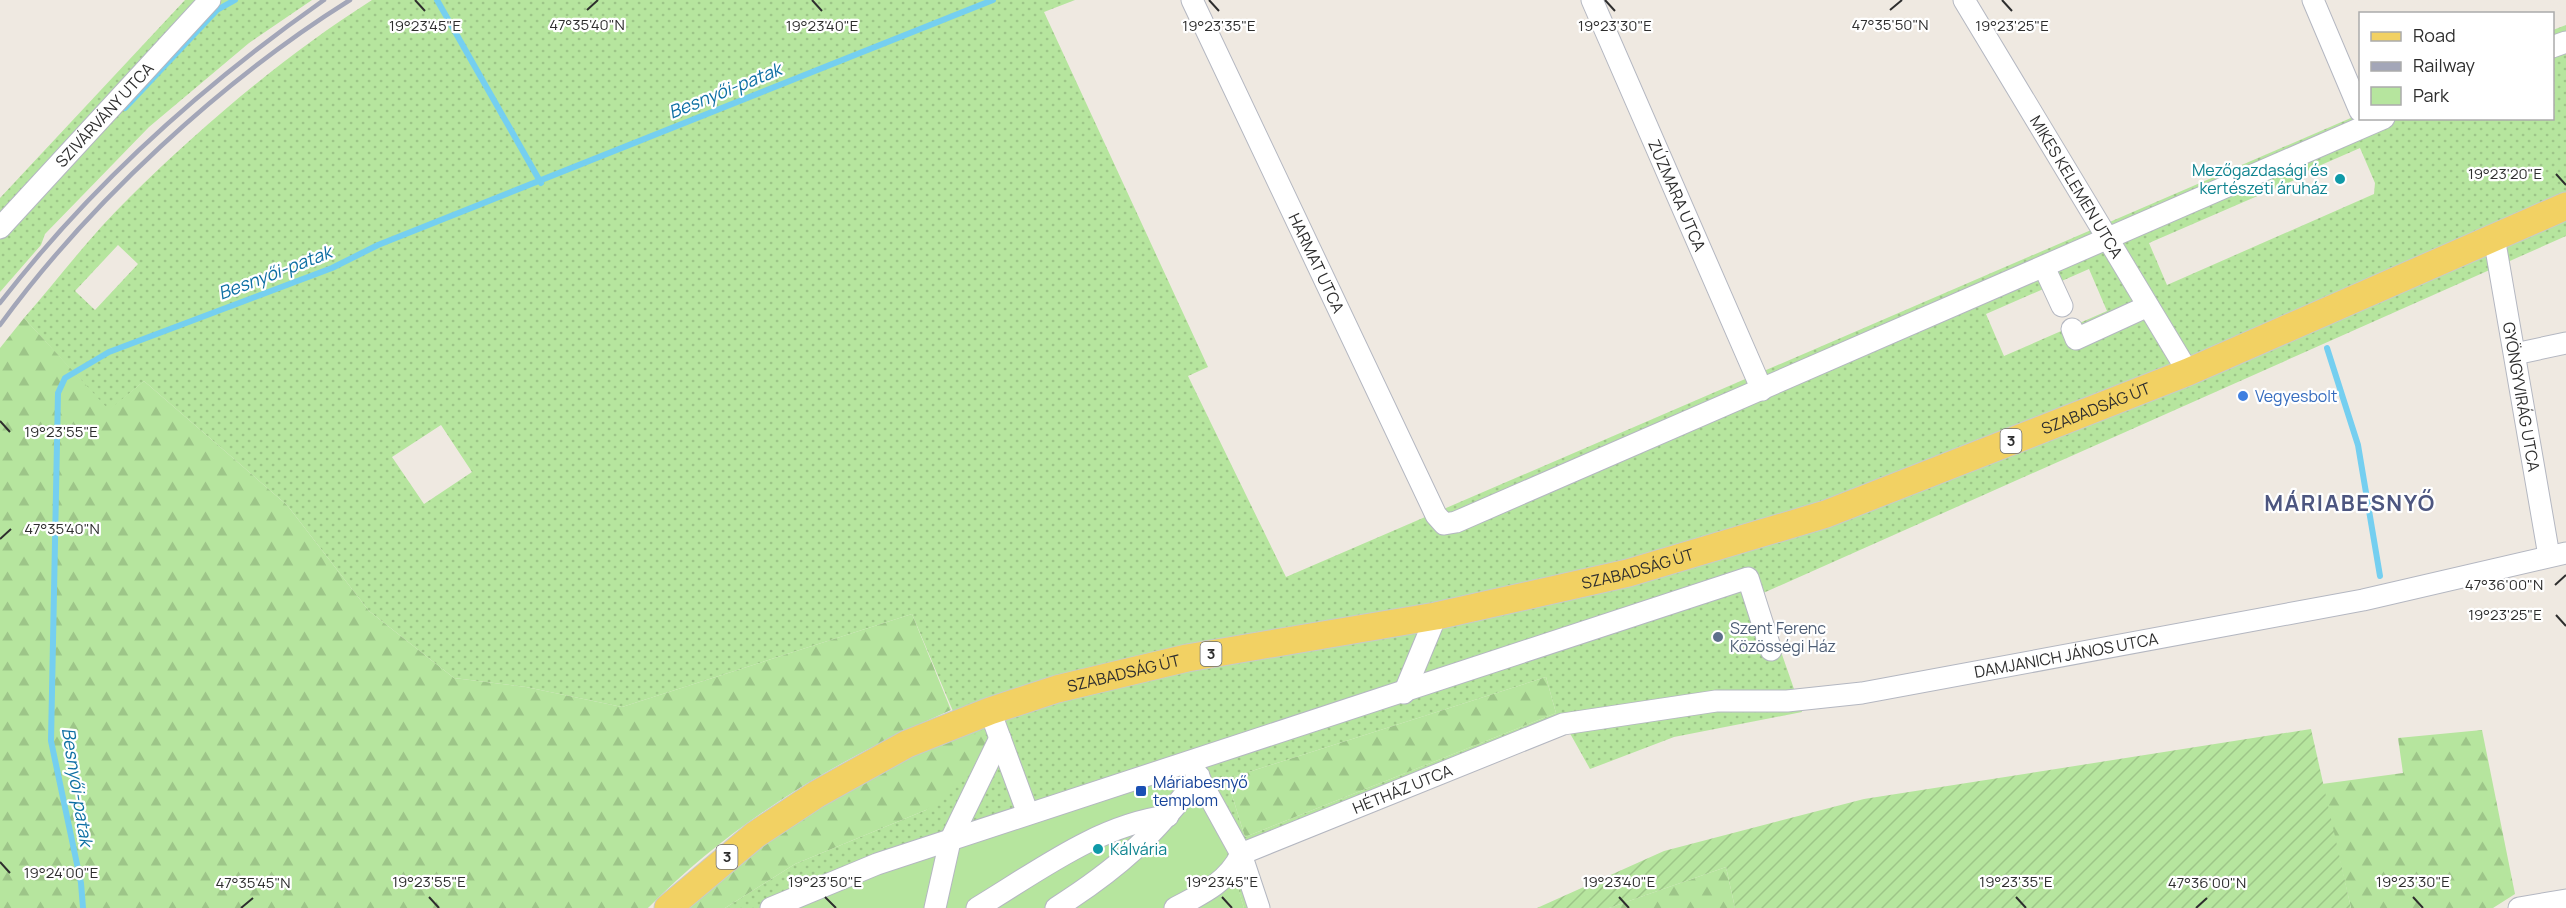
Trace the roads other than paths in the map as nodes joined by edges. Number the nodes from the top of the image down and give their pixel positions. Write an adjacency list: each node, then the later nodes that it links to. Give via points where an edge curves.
1 (210, 0): 9 (street, SZIVÁRVÁNY UTCA)
2 (1192, 0): 19 (street, HARMAT UTCA, via 1436,515 1444,524)
3 (1592, 0): 19 (street, ZÚZMARA UTCA)
4 (1964, 0): 11 (street, MIKES KELEMEN UTCA)
5 (2313, 0): 6 (street)
6 (2359, 97)
7 (2365, 120): 11 (street)
8 (2566, 206): 10 (main road, SZABADSÁG ÚT / 3)
9 (0, 228)
10 (2494, 237): 17 (street, GYÖNGYVIRÁG UTCA); 18 (main road, SZABADSÁG ÚT / 3)
11 (2107, 240): 12 (street); 14 (street, MIKES KELEMEN UTCA)
12 (2044, 267): 13 (street); 19 (street)
13 (2062, 306)
14 (2148, 306): 15 (street, via 2076,339); 18 (street, MIKES KELEMEN UTCA)
15 (2072, 329)
16 (2566, 343): 17 (street)
17 (2515, 354): 20 (street, GYÖNGYVIRÁG UTCA)
18 (2188, 372): 21 (main road, SZABADSÁG ÚT / 3, via 1826,514 1628,573)
19 (1762, 390)
20 (2558, 555): 25 (street, DAMJANICH JÁNOS UTCA, via 2352,602 1862,693 1787,701 1716,701)
21 (1436, 616): 23 (street); 24 (main road, SZABADSÁG ÚT / 3, via 1187,658 1057,689)
22 (1771, 650): 23 (street, via 1748,578)
23 (1404, 693): 27 (street)
24 (990, 711): 26 (street); 33 (main road, SZABADSÁG ÚT / 3, via 907,744 790,810 725,858)
25 (1563, 724): 31 (street, HÉTHÁZ UTCA)
26 (1000, 738): 28 (street); 30 (street)
27 (1194, 769): 28 (street); 29 (street); 31 (street)
28 (1028, 814): 30 (street)
29 (1168, 816): 36 (street, via 1143,819 1113,830); 37 (street, via 1125,860)
30 (950, 841): 34 (street, via 877,864); 35 (street)
31 (1241, 854): 38 (street, via 1220,882); 39 (street)
32 (2566, 900): 40 (street)
33 (668, 908)
34 (771, 908)
35 (935, 908)
36 (977, 908)
37 (1056, 908)
38 (1176, 908)
39 (1259, 908)
40 (2520, 908)

